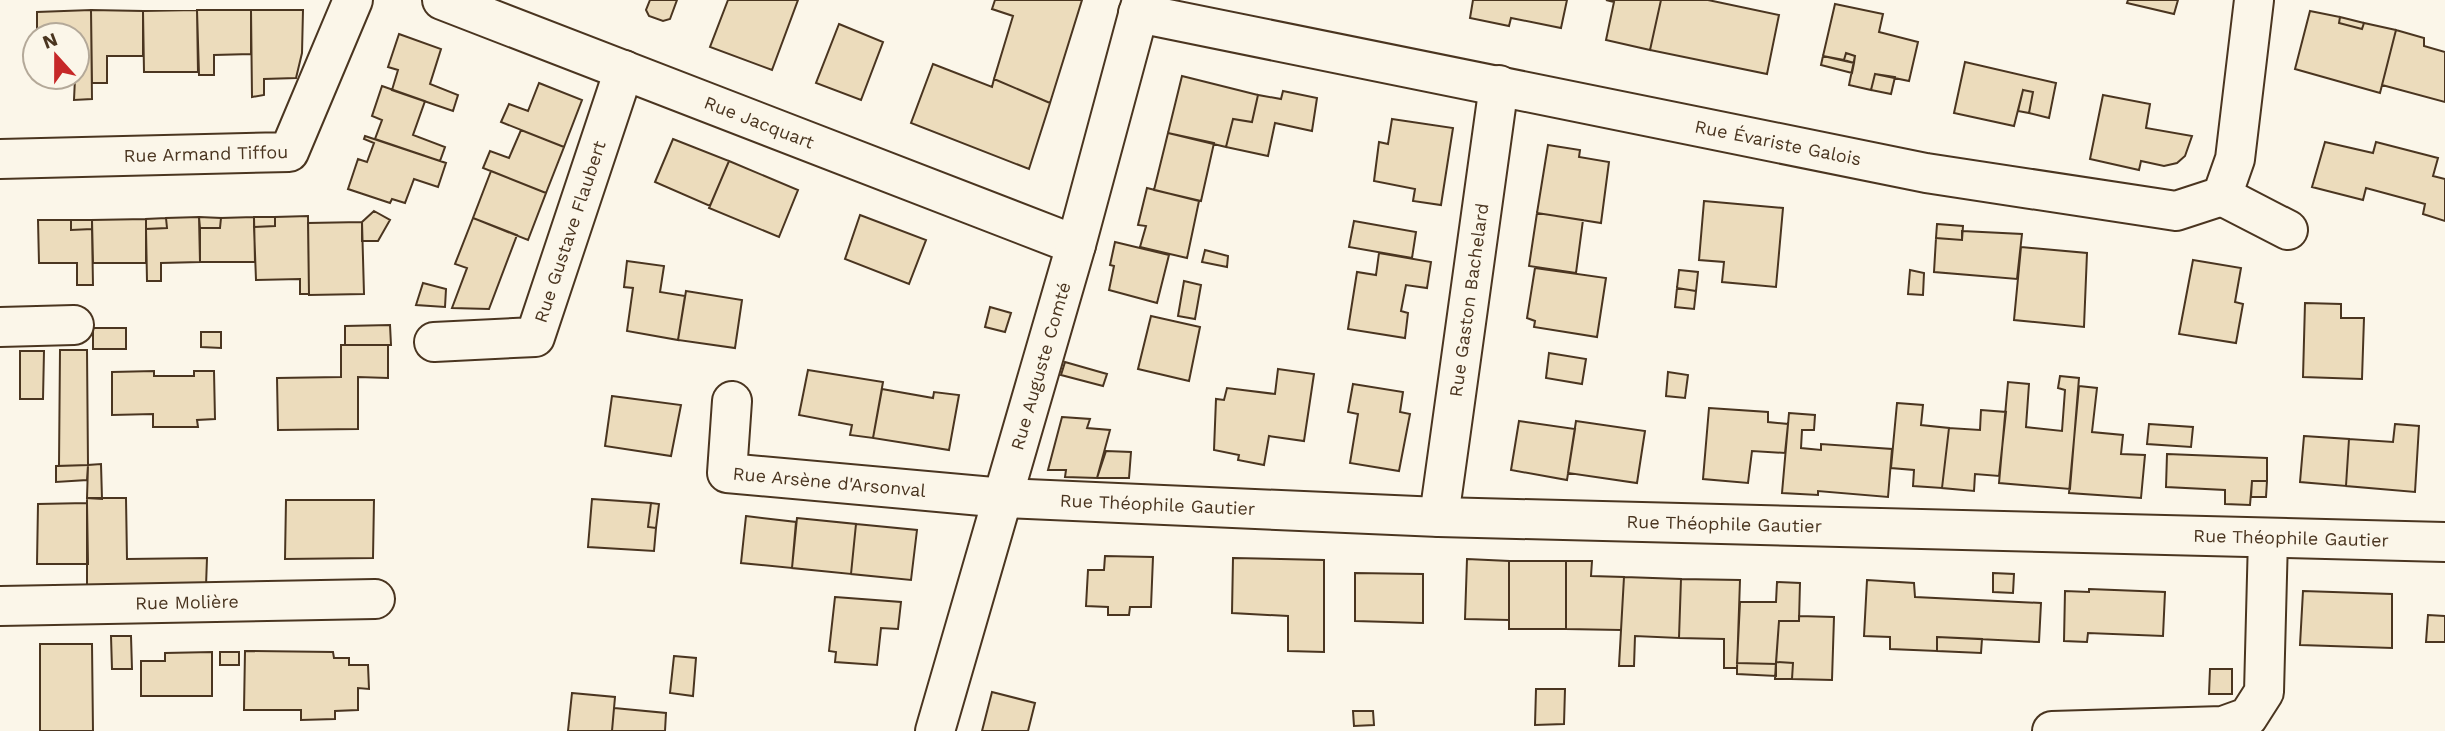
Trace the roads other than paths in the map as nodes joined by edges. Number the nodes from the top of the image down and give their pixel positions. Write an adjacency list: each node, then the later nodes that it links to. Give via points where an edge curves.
1 (353, 0): 7 (street, Rue Armand Tiffou, via 289,152)
2 (442, 0): 5 (street, Rue Jacquart)
3 (2254, 0): 8 (street, via 2235,159)
4 (1140, 6): 6 (street, Rue Évariste Galois); 10 (street, Rue Auguste Comté)
5 (624, 70): 10 (street, Rue Jacquart); 13 (street, Rue Gustave Flaubert, via 535,337)
6 (1499, 85): 8 (street, Rue Évariste Galois, via 1926,173 2103,202 2176,211); 16 (street, Rue Gaston Bachelard)
7 (0, 159)
8 (2222, 196): 9 (street)
9 (2288, 230)
10 (1076, 245): 15 (street, Rue Auguste Comté)
11 (74, 326): 12 (street)
12 (0, 327)
13 (434, 342)
14 (733, 401): 15 (street, Rue Arsène d'Arsonval, via 727,472)
15 (1004, 498): 16 (street, Rue Théophile Gautier); 21 (street, Rue Auguste Comté)
16 (1439, 517): 17 (street, Rue Théophile Gautier)
17 (2268, 538): 18 (street, Rue Théophile Gautier); 22 (street, via 2264,692 2248,716 2223,726)
18 (2445, 542)
19 (375, 598): 20 (street, Rue Molière)
20 (0, 606)
21 (934, 731)
22 (2052, 731)

